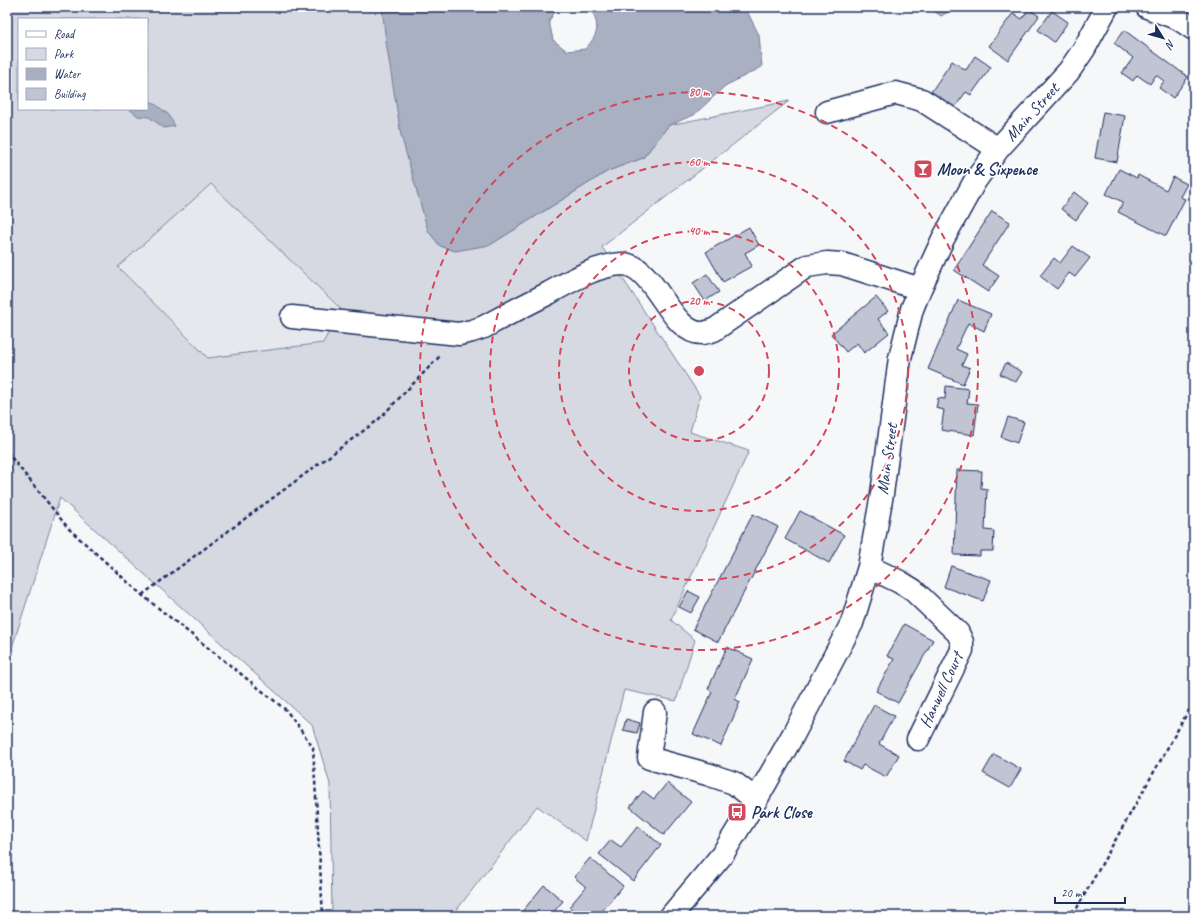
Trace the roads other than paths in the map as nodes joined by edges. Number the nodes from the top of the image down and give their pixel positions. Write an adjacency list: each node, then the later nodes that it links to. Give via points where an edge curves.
1 (1107, 7): 5 (street, Main Street, via 1069,71)
2 (1147, 7): 3 (street, via 1180,19)
3 (1194, 29)
4 (827, 112): 5 (street, via 896,93 922,100)
5 (998, 149): 6 (street, Main Street, via 972,187 943,239)
6 (920, 289): 7 (street, via 842,264 815,264 807,266 714,330 703,334 691,331 681,324 645,276 624,264 588,272 484,327 459,334); 8 (street, Main Street, via 900,358 882,494)
7 (292, 317)
8 (869, 567): 10 (street, Hanwell Court, via 913,590 958,633 962,642 962,650); 11 (street, Main Street, via 852,623)
9 (655, 712): 11 (street, via 649,758 734,783)
10 (918, 739)
11 (756, 800): 12 (street, Main Street, via 722,855)
12 (671, 916)

